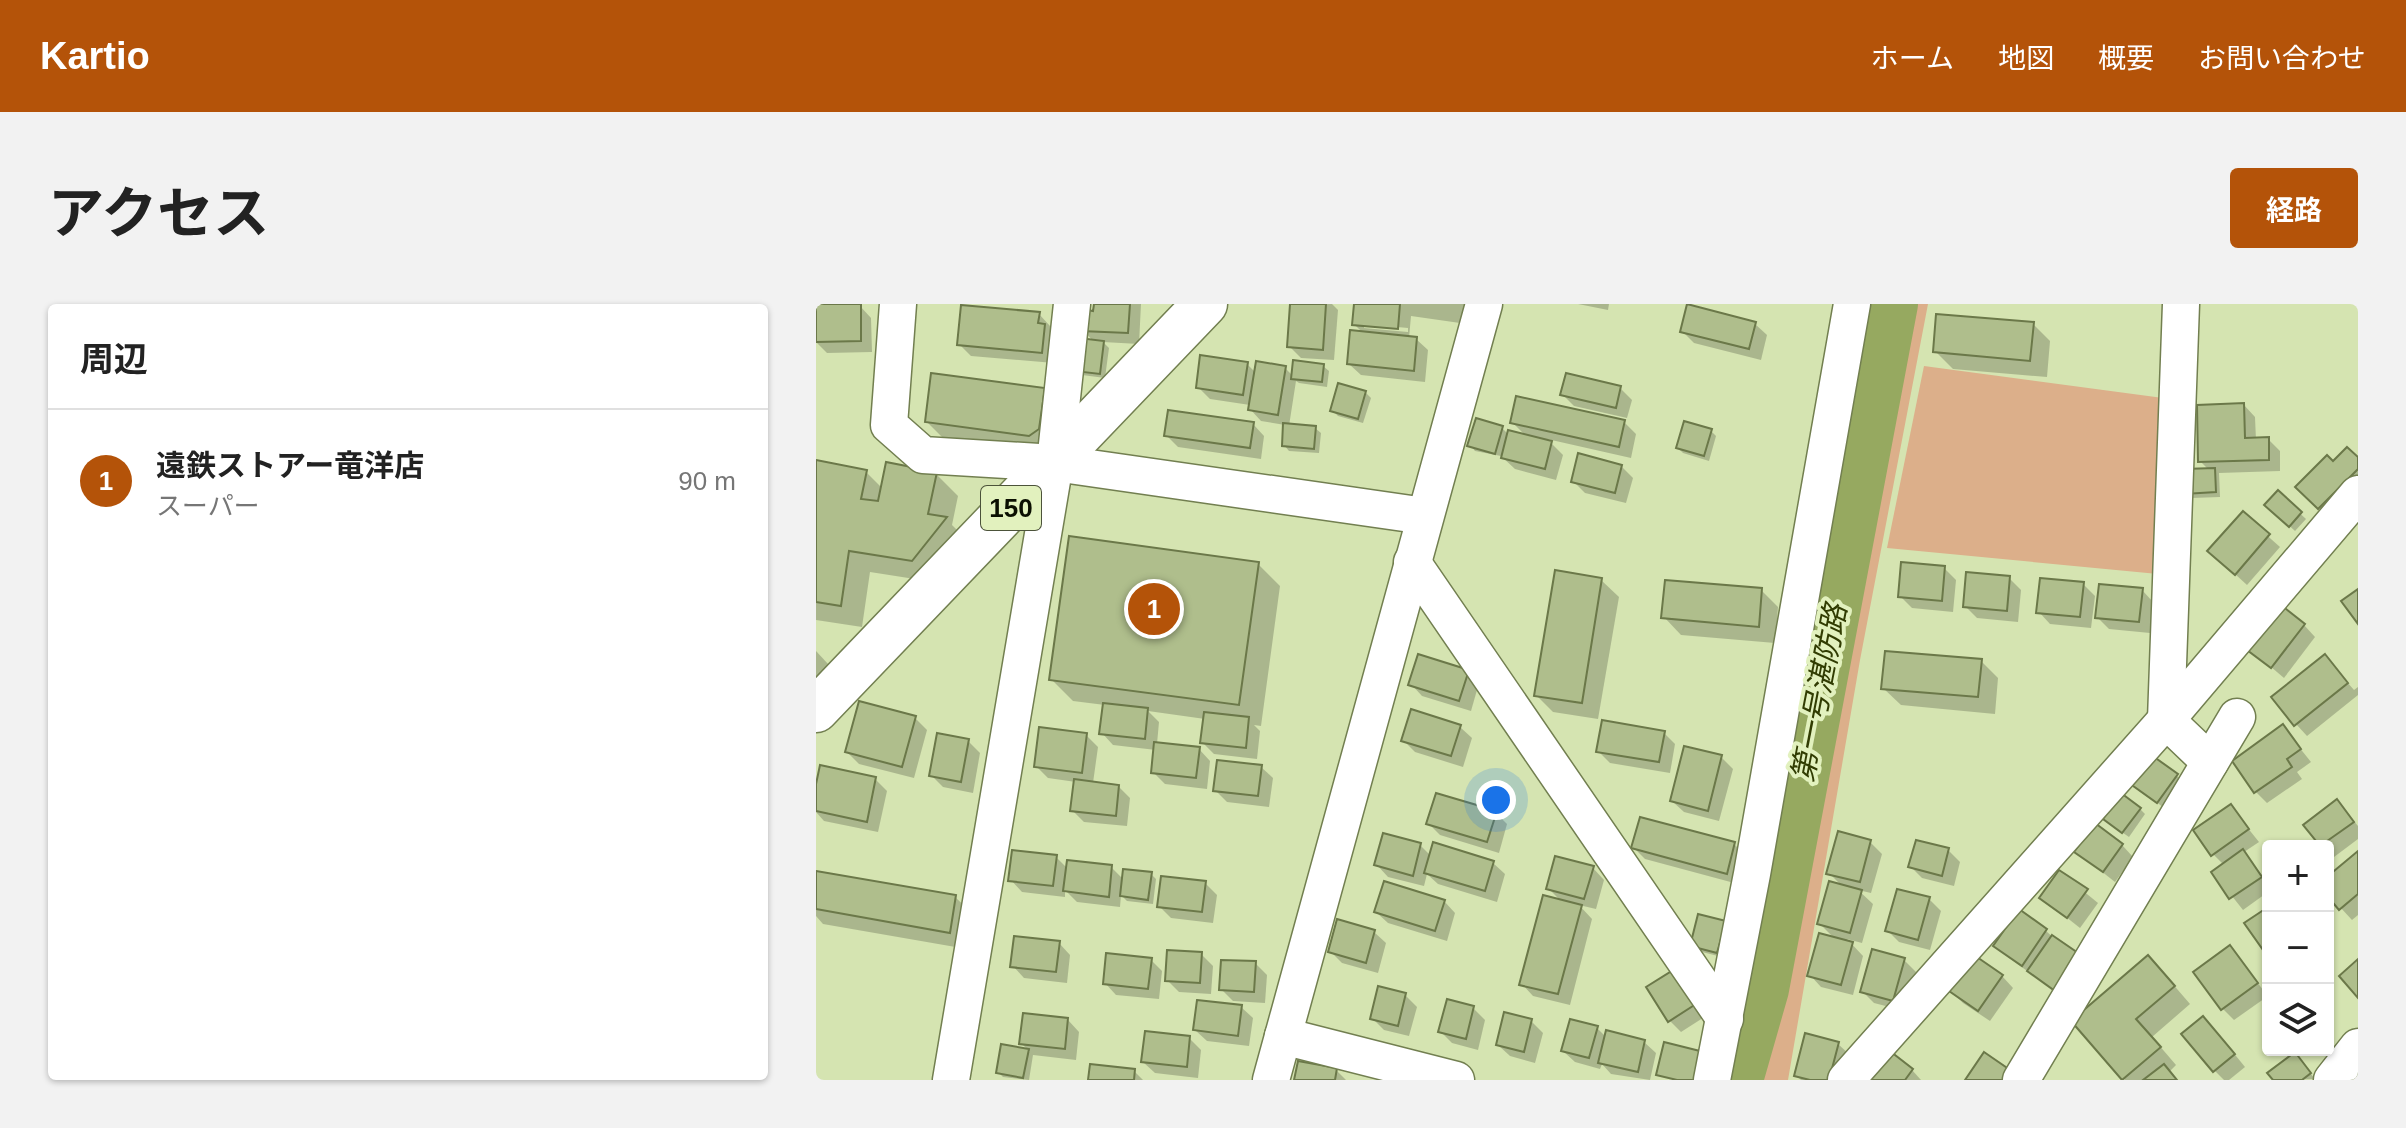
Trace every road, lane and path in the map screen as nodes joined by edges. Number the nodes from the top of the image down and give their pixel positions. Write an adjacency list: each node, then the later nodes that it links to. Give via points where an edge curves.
1 (898, 304): 7 (street, via 889,425 923,455)
2 (1072, 304): 7 (street)
3 (1205, 304): 7 (highway, 150)
4 (1484, 304): 9 (street)
5 (1852, 304): 15 (street)
6 (2181, 304): 13 (street)
7 (1055, 463): 9 (street); 11 (highway, 150); 18 (street)
8 (2358, 494): 13 (street)
9 (1425, 516): 10 (street)
10 (1412, 562): 15 (street); 16 (street)
11 (816, 710)
12 (2237, 717): 14 (street)
13 (2166, 720): 14 (street); 22 (street)
14 (2210, 762): 23 (street)
15 (1725, 1019): 21 (street)
16 (1283, 1036): 19 (street); 20 (street)
17 (2358, 1047): 24 (street)
18 (951, 1080)
19 (1271, 1080)
20 (1456, 1080)
21 (1712, 1080)
22 (1846, 1080)
23 (2021, 1080)
24 (2332, 1080)

